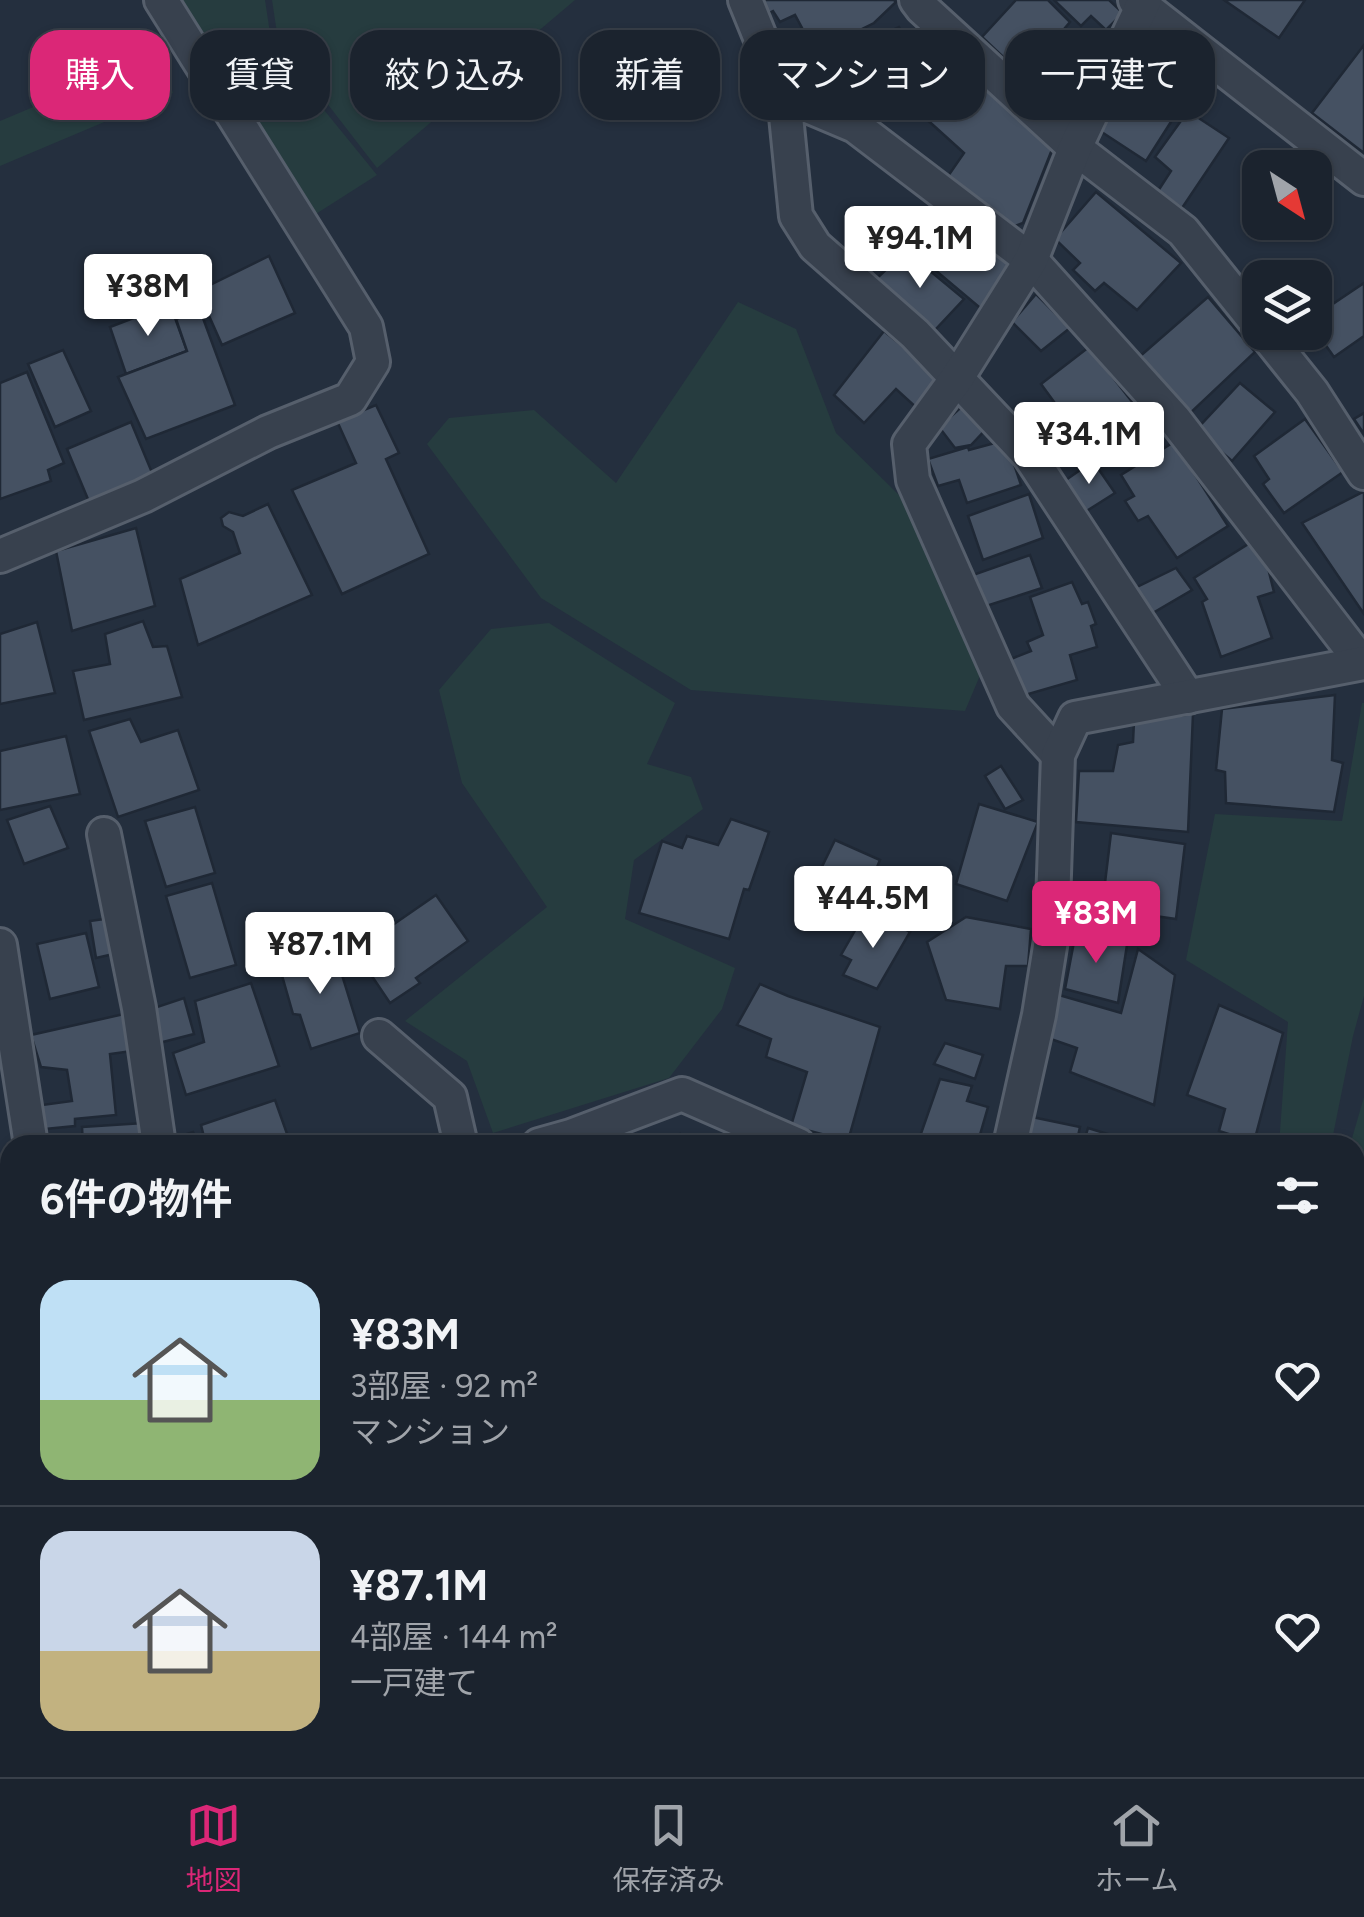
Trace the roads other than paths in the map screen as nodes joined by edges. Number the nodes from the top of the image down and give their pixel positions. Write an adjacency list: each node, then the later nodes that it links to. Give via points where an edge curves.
1 (161, 0): 15 (street, via 366,328 374,362 350,399)
2 (745, 0): 5 (street)
3 (916, 0): 8 (street)
4 (1140, 2): 8 (street); 9 (street)
5 (757, 30)
6 (786, 120): 13 (street, via 796,216 815,246)
7 (841, 120): 10 (street)
8 (1076, 148): 10 (street); 11 (street, via 1184,231)
9 (1364, 178)
10 (1031, 260): 13 (street); 16 (street, via 1174,420)
11 (1242, 305)
12 (1278, 350): 14 (street)
13 (957, 378): 17 (street, via 1029,455); 18 (street, via 908,444 913,480 1013,706)
14 (1364, 473)
15 (0, 556)
16 (1363, 663): 17 (street)
17 (1188, 697): 18 (street, via 1075,718)
18 (1058, 754): 27 (street, via 1052,934)
19 (104, 834): 23 (street)
20 (0, 945): 22 (street)
21 (379, 1036): 24 (street, via 450,1097)
22 (28, 1135)
23 (158, 1135)
24 (459, 1135)
25 (574, 1135): 26 (street, via 682,1094)
26 (775, 1135)
27 (1012, 1135)

